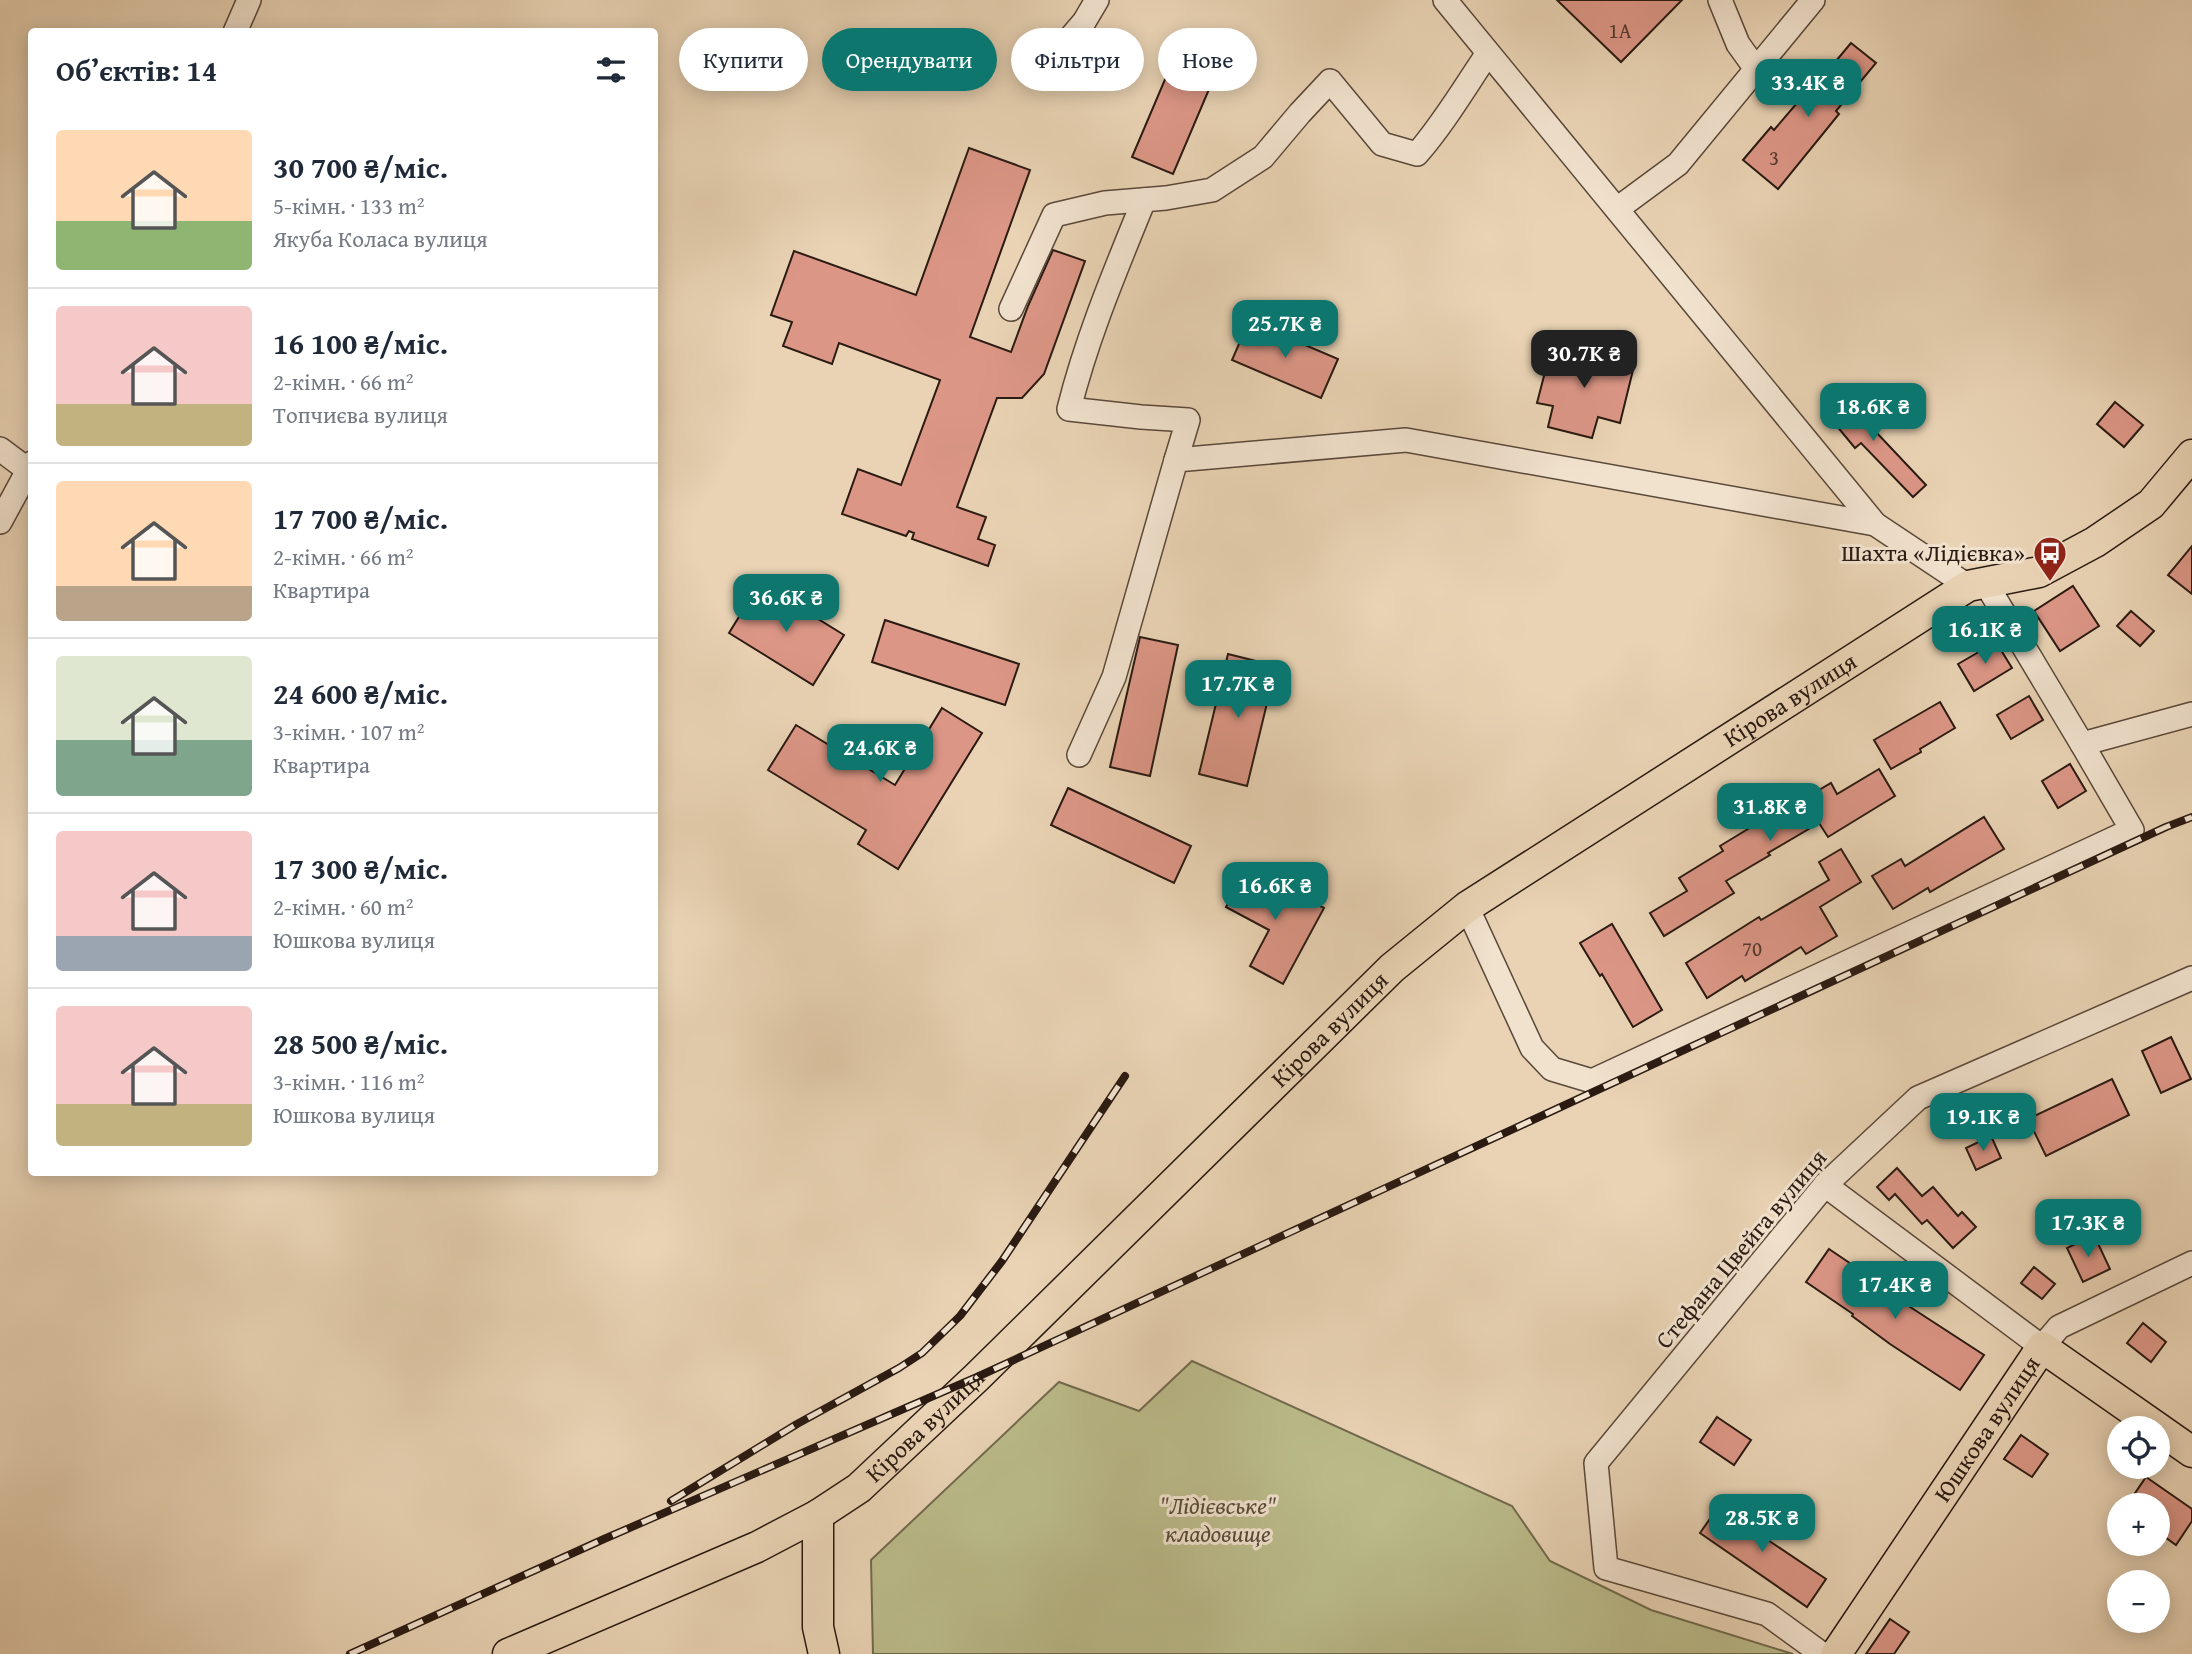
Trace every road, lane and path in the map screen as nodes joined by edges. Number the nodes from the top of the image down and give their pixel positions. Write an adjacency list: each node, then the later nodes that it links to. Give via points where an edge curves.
1 (249, 0): 6 (street)
2 (1097, 0): 7 (street)
3 (1445, 0): 8 (street)
4 (1720, 0): 9 (street, via 1738,44)
5 (1812, 0): 9 (street)
6 (237, 28)
7 (1079, 28)
8 (1488, 53): 10 (street, via 1437,131 1416,154 1382,144 1330,81 1263,157 1212,190); 11 (street)
9 (1756, 69): 11 (street, via 1678,164)
10 (1144, 200): 12 (street, via 1054,215); 15 (street, via 1079,368 1069,409 1188,420)
11 (1617, 209): 19 (street)
12 (1011, 309)
13 (0, 449): 16 (street)
14 (2192, 455): 20 (main road, Кірова вулиця, via 2151,504 2095,542 2039,572)
15 (1176, 460): 19 (street, via 1406,440); 23 (street, via 1114,677)
16 (28, 470)
17 (28, 470): 18 (street)
18 (0, 522)
19 (1875, 524): 20 (street)
20 (1977, 584): 22 (street); 24 (main road, Кірова вулиця)
21 (2192, 714): 22 (street)
22 (2082, 744): 24 (street, via 2132,830 1592,1081 1552,1069 1532,1048)
23 (1079, 755)
24 (1467, 907): 30 (main road, Кірова вулиця, via 1392,968 869,1479)
25 (2192, 978): 26 (street, Стефана Цвейга вулиця, via 1918,1098)
26 (1825, 1185): 28 (street); 33 (street, Стефана Цвейга вулиця, via 1596,1463 1606,1568 1767,1614)
27 (2192, 1263): 28 (street, Юшкова вулиця, via 2059,1327)
28 (2042, 1347): 29 (main road); 34 (main road, Юшкова вулиця)
29 (2192, 1452)
30 (818, 1516): 31 (main road, Кірова вулиця); 32 (main road, via 818,1627)
31 (516, 1653)
32 (824, 1654)
33 (1822, 1654)
34 (1836, 1654)

